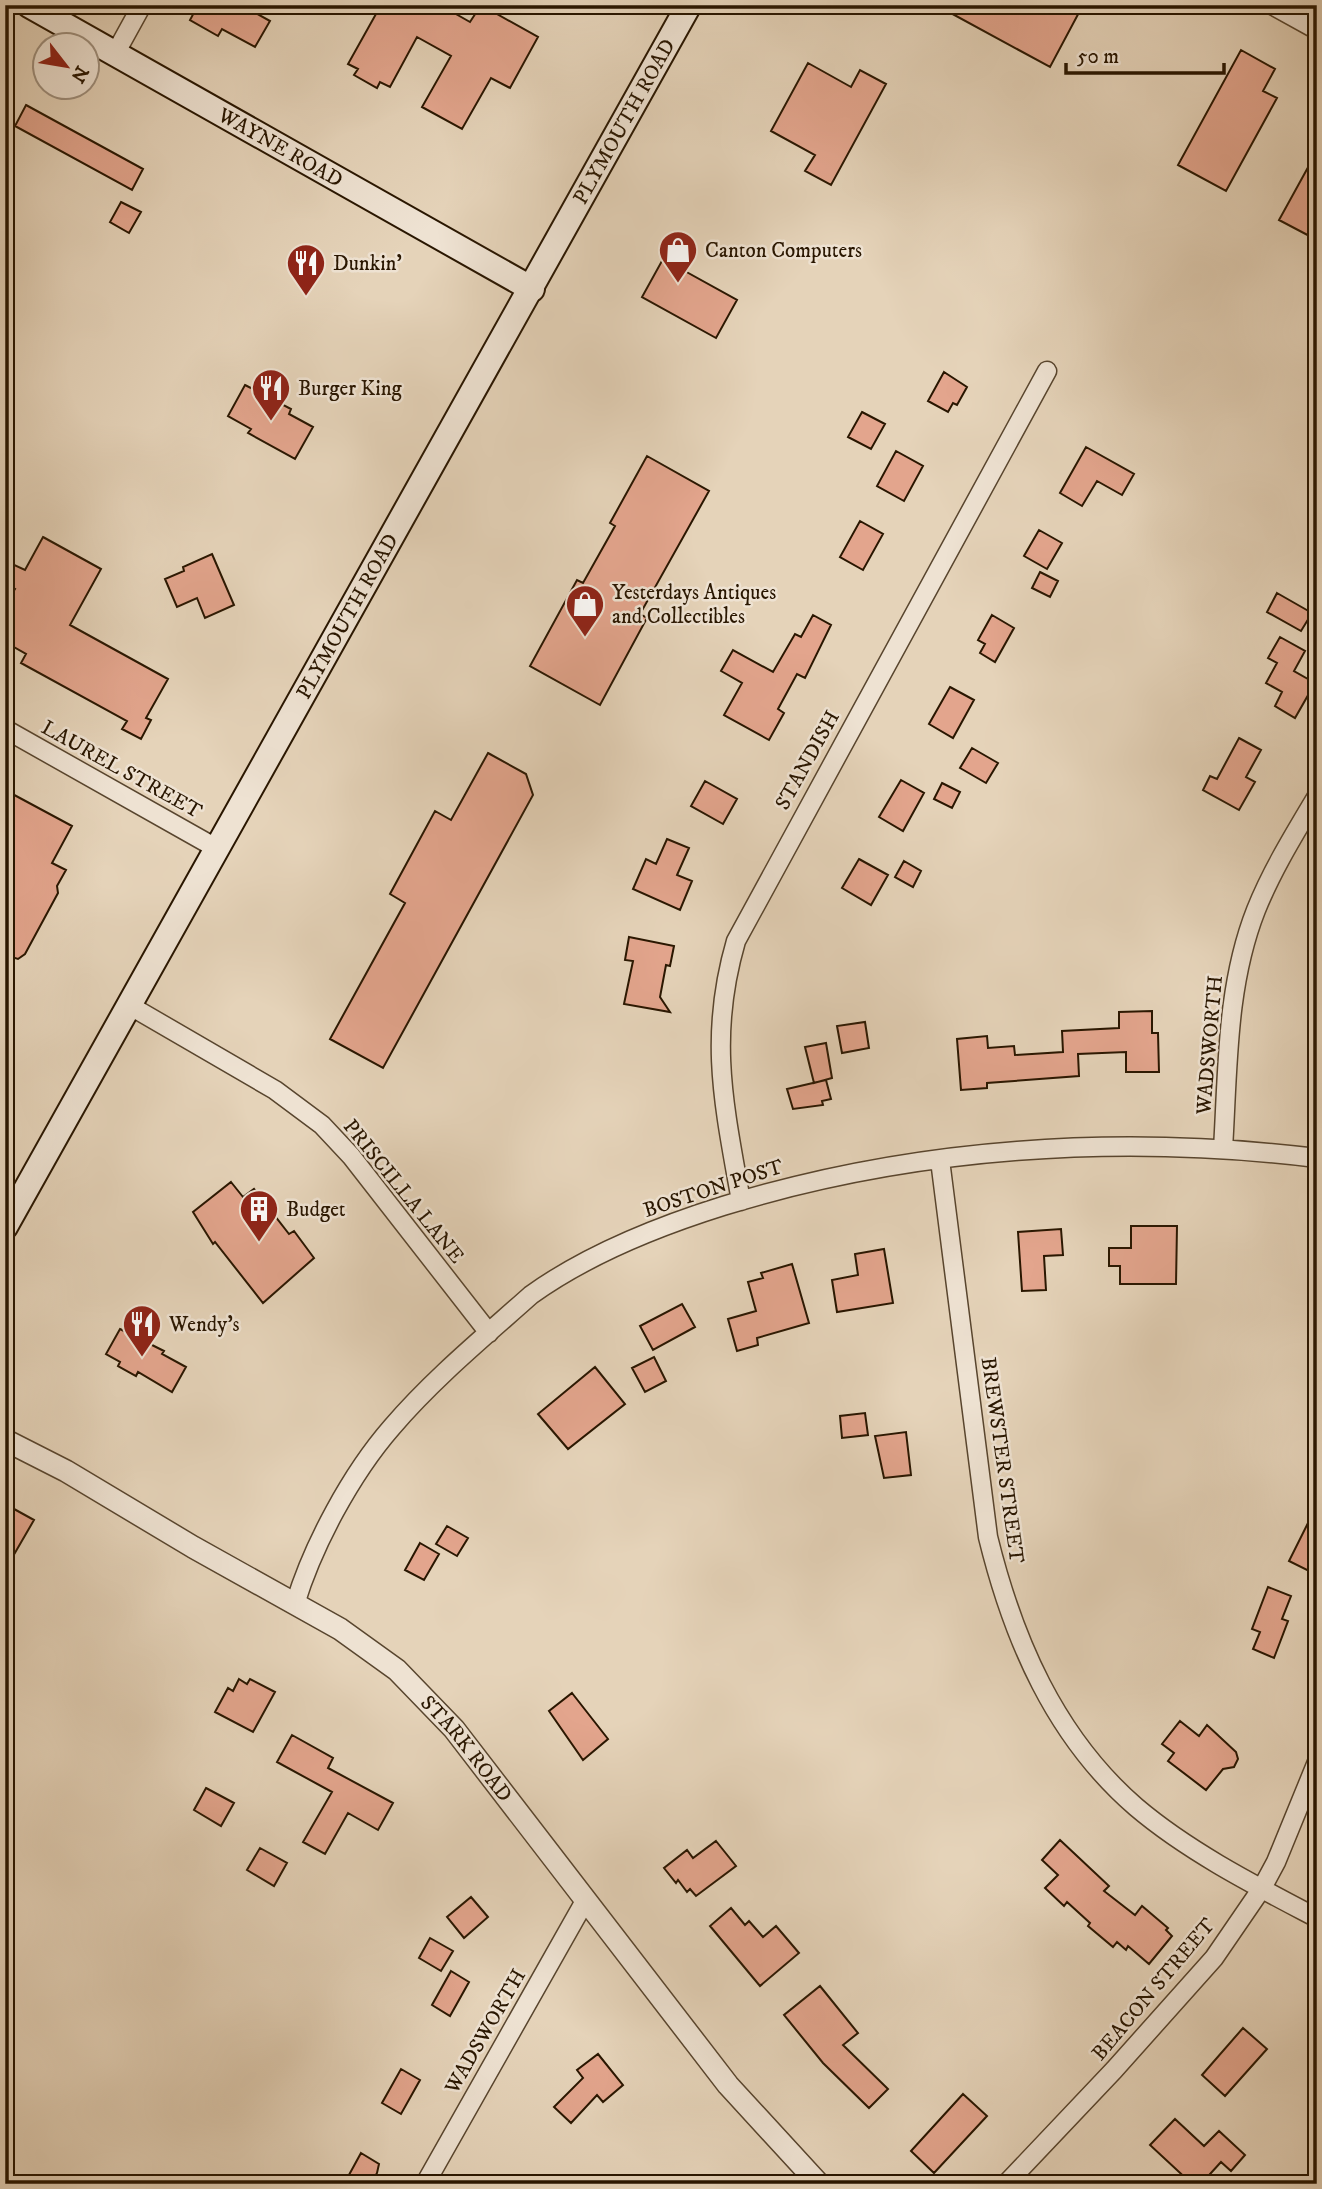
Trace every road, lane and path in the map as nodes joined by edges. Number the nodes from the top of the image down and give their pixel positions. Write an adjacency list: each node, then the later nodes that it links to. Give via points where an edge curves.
1 (29, 5): 6 (main road, WAYNE ROAD)
2 (142, 5): 6 (street)
3 (689, 5): 7 (main road, PLYMOUTH ROAD)
4 (1272, 5): 5 (street)
5 (1317, 30)
6 (115, 54): 7 (main road, WAYNE ROAD)
7 (532, 289): 11 (main road, PLYMOUTH ROAD)
8 (1048, 371): 16 (street, STANDISH, via 736,941 722,993 718,1047)
9 (5, 729): 11 (street, LAUREL STREET)
10 (1317, 796): 13 (street, WADSWORTH, via 1277,864 1244,947 1230,1026)
11 (216, 848): 12 (main road, PLYMOUTH ROAD)
12 (127, 1004): 17 (main road, PLYMOUTH ROAD); 18 (street, PRISCILLA LANE, via 275,1090 322,1125)
13 (1223, 1149): 14 (street, BOSTON POST); 15 (street, BOSTON POST, via 1119,1146 1019,1150)
14 (1317, 1158)
15 (940, 1160): 16 (street, BOSTON POST, via 849,1173); 22 (street, BREWSTER STREET, via 988,1537 1001,1592 1021,1644 1066,1727 1116,1788 1168,1832)
16 (741, 1201): 18 (street, BOSTON POST, via 623,1242 531,1295)
17 (5, 1227)
18 (489, 1333): 20 (street, BOSTON POST, via 409,1408 372,1453 307,1565)
19 (5, 1440): 20 (street, STARK ROAD)
20 (295, 1604): 23 (street, STARK ROAD, via 366,1646 427,1698)
21 (1317, 1762): 22 (street, BEACON STREET)
22 (1262, 1888): 24 (street, BREWSTER STREET); 27 (street, BEACON STREET, via 1214,1958)
23 (586, 1901): 25 (street, WADSWORTH); 26 (street, STARK ROAD, via 728,2085)
24 (1317, 1918)
25 (425, 2184)
26 (819, 2184)
27 (1006, 2184)

